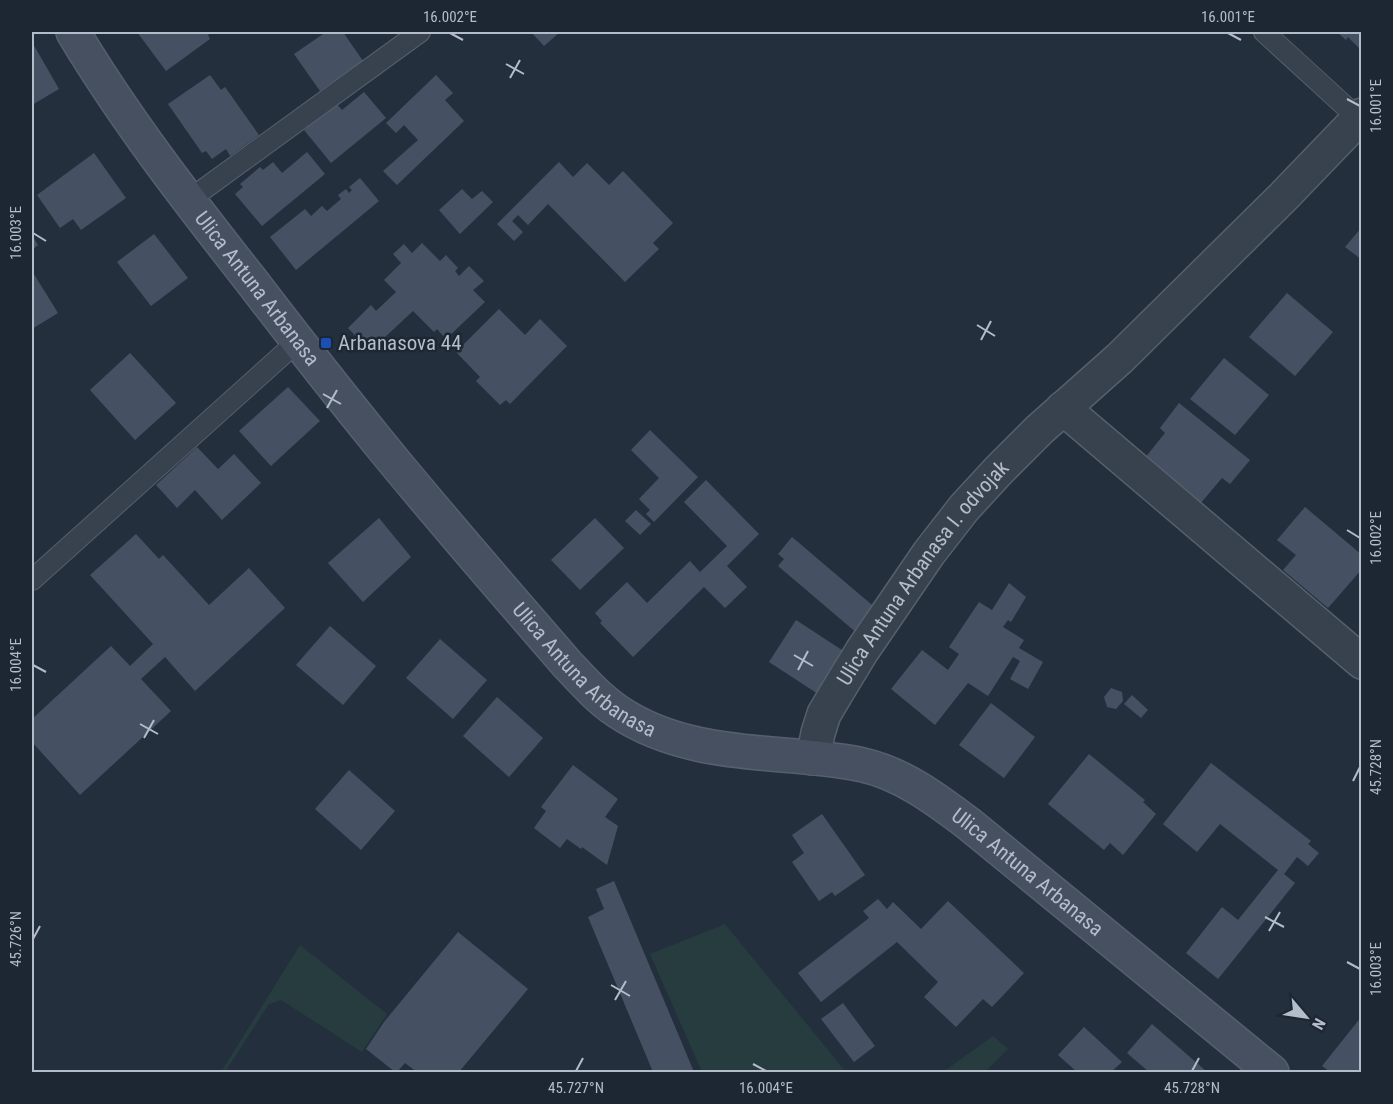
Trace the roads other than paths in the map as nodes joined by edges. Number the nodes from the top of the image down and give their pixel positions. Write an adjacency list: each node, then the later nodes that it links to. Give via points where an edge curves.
1 (73, 32): 5 (main road, Ulica Antuna Arbanasa)
2 (420, 32): 5 (lane)
3 (1264, 32): 4 (lane)
4 (1360, 116): 7 (street, Ulica Antuna Arbanasa I. odvojak, via 1137,342)
5 (189, 201): 6 (main road, Ulica Antuna Arbanasa)
6 (297, 341): 8 (lane); 10 (main road, Ulica Antuna Arbanasa, via 379,444 597,696 647,729 665,736 743,752)
7 (1063, 408): 9 (street); 10 (street, Ulica Antuna Arbanasa I. odvojak, via 999,470 928,552 824,714)
8 (32, 580)
9 (1362, 662)
10 (813, 758): 11 (main road, Ulica Antuna Arbanasa, via 882,771 944,805)
11 (1272, 1072)

